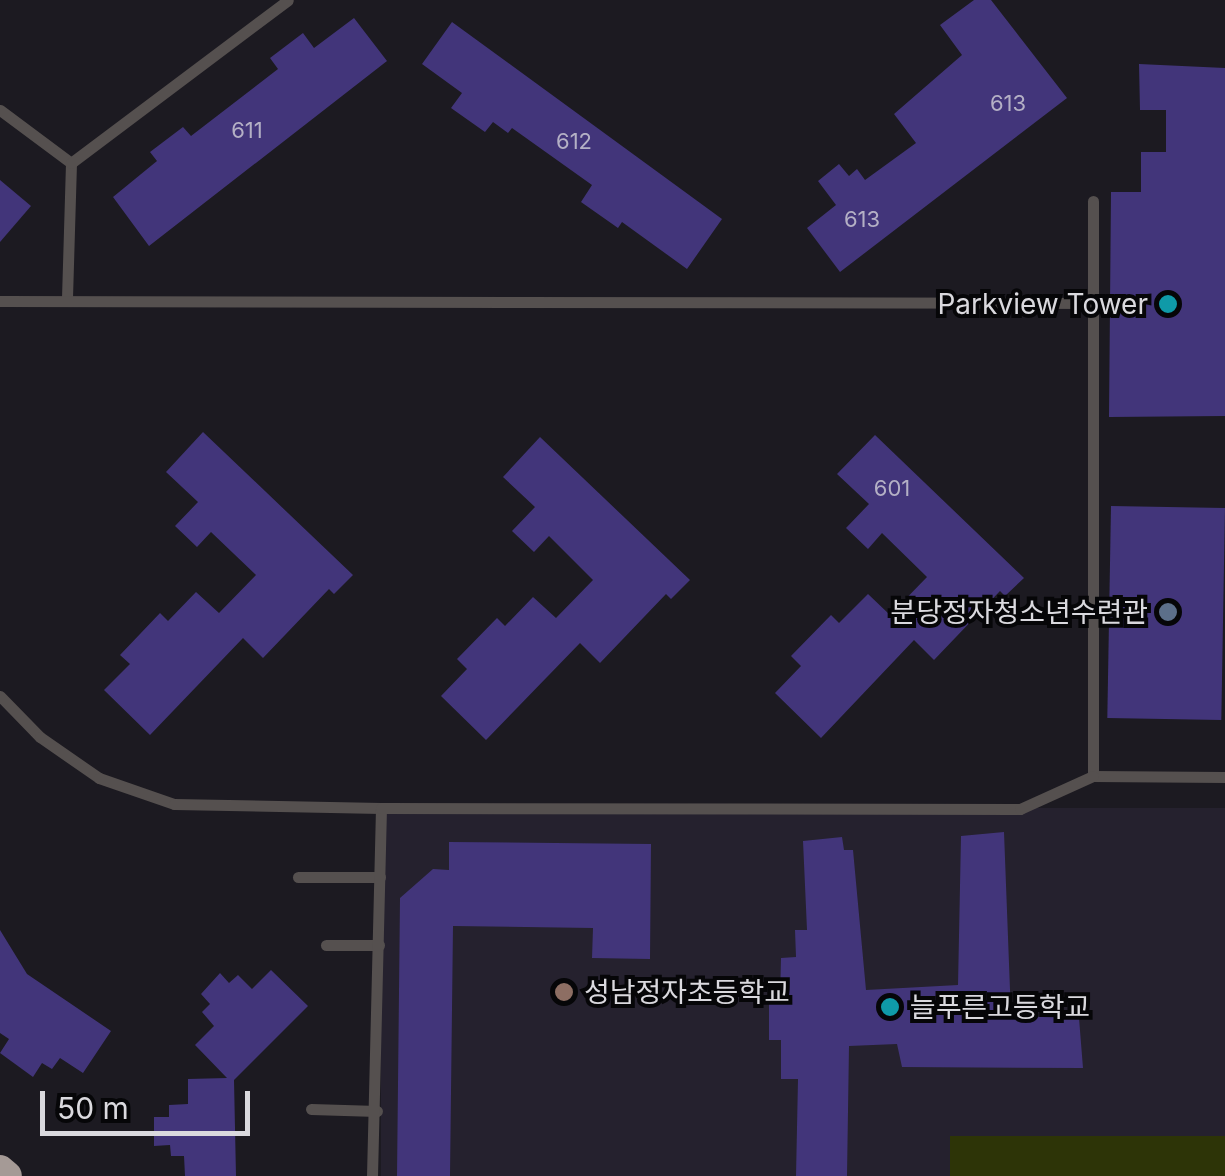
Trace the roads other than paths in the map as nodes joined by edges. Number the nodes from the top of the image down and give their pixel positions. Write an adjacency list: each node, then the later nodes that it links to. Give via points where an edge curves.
1 (288, 0): 3 (lane)
2 (0, 110): 3 (lane)
3 (70, 162): 6 (lane)
4 (1093, 201): 7 (lane)
5 (0, 301): 6 (lane)
6 (67, 301): 7 (lane)
7 (1093, 303): 9 (lane)
8 (0, 696): 11 (lane, via 40,737 100,778 174,804)
9 (1093, 776): 10 (lane); 11 (lane, via 1020,810)
10 (1225, 776)
11 (381, 808): 13 (lane)
12 (298, 877): 13 (lane)
13 (380, 877): 15 (lane)
14 (326, 944): 15 (lane)
15 (379, 944): 17 (lane)
16 (310, 1110): 17 (lane)
17 (377, 1110): 20 (lane)
18 (0, 1170): 19 (highway)
19 (7, 1176)
20 (372, 1176)

